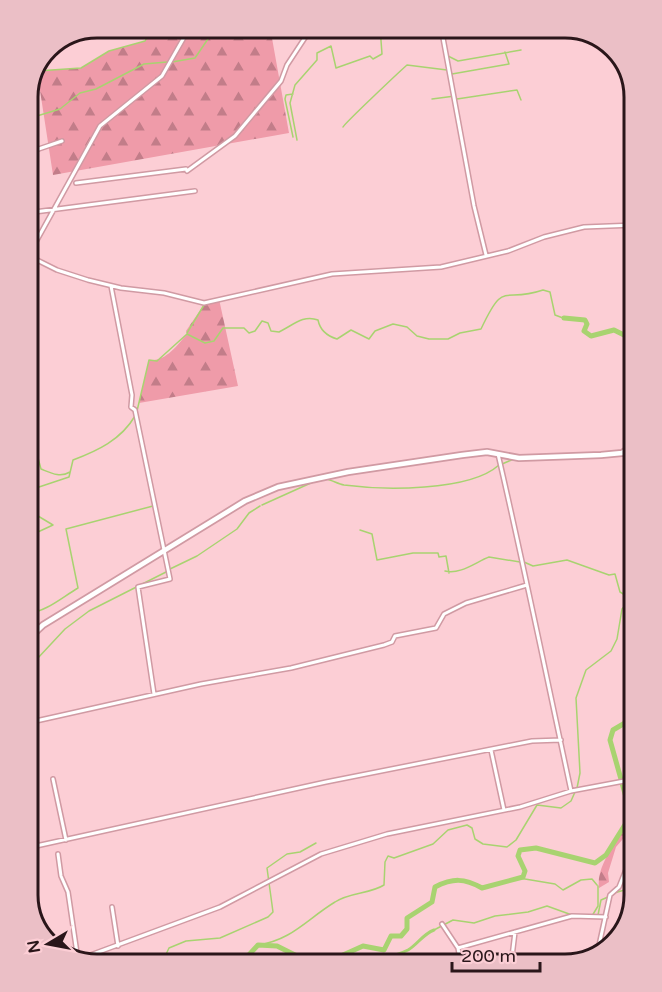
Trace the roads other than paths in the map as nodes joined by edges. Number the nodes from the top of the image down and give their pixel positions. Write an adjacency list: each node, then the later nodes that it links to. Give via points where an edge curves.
1 (184, 37): 8 (street, via 162,76 100,126)
2 (305, 37): 6 (street, via 281,81 236,136 187,170)
3 (443, 38): 12 (street)
4 (62, 141): 5 (street)
5 (38, 149)
6 (76, 183)
7 (195, 191): 8 (street)
8 (54, 209): 9 (street); 11 (street)
9 (38, 211)
10 (624, 225): 12 (street, via 572,229)
11 (38, 238)
12 (486, 255): 14 (street, via 420,270 332,274 204,303)
13 (38, 261): 14 (street)
14 (111, 286): 17 (street, via 131,406 140,427)
15 (624, 452): 16 (main road, via 519,458)
16 (498, 454): 17 (main road, via 462,454 288,483 245,501); 18 (street)
17 (164, 551): 19 (main road); 20 (street, via 170,579 138,587)
18 (526, 585): 20 (street, via 466,603 444,614 436,628 396,636 384,645 291,668); 22 (street)
19 (37, 630)
20 (154, 694): 21 (street)
21 (37, 721)
22 (561, 740): 23 (street, via 532,741); 26 (street)
23 (491, 750): 27 (street); 28 (street)
24 (53, 779): 28 (street)
25 (624, 782): 26 (street)
26 (572, 791): 27 (street)
27 (504, 810): 38 (street, via 387,834 321,854 220,907)
28 (66, 840): 29 (street)
29 (37, 846)
30 (58, 854): 33 (street)
31 (624, 874): 34 (street, via 610,895)
32 (111, 907): 38 (street)
33 (71, 914)
34 (606, 917): 36 (street, via 572,916); 37 (street)
35 (442, 924): 39 (street)
36 (515, 932): 39 (street); 42 (street)
37 (600, 944)
38 (118, 946): 40 (street)
39 (458, 948): 41 (street)
40 (95, 954)
41 (459, 954)
42 (512, 954)

